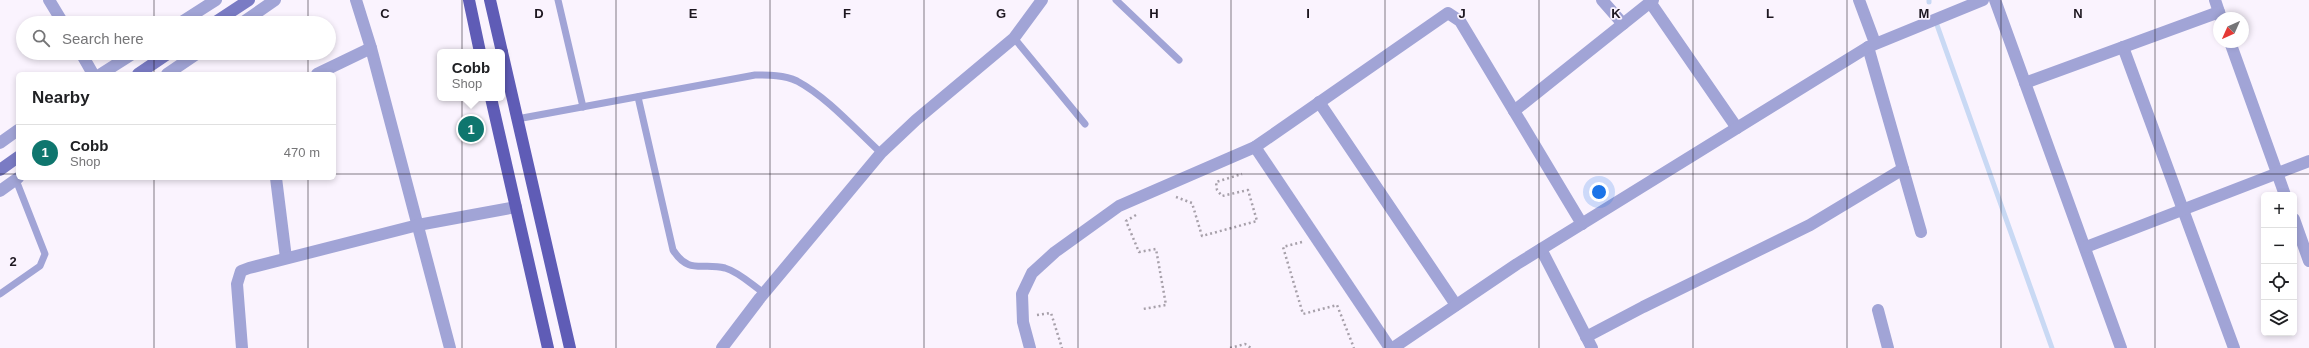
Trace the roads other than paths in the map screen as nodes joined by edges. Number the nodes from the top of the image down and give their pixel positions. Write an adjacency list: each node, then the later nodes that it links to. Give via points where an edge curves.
1 (49, 0): 18 (street)
2 (216, 0): 19 (street)
3 (249, 0): 20 (main road)
4 (275, 0): 21 (street)
5 (356, 0): 27 (street)
6 (469, 0): 29 (main road)
7 (490, 0): 30 (main road)
8 (558, 0): 46 (lane)
9 (1042, 0): 24 (street)
10 (1116, 0): 35 (lane)
11 (1602, 0): 23 (street)
12 (1859, 0): 25 (street)
13 (1983, 0): 25 (street)
14 (1994, 0): 42 (street)
15 (2215, 0): 17 (street)
16 (1651, 1): 23 (street); 50 (street)
17 (2219, 12)
18 (59, 16)
19 (191, 16)
20 (225, 16)
21 (252, 16)
22 (2213, 17): 26 (street)
23 (1623, 24): 47 (street)
24 (1014, 38): 49 (lane); 54 (street, via 922,114)
25 (1872, 45): 50 (street); 57 (street)
26 (2123, 47): 42 (street); 66 (street)
27 (371, 48): 41 (street); 68 (street)
28 (2232, 48): 59 (street)
29 (479, 49)
30 (501, 49)
31 (85, 60): 37 (street)
32 (123, 60): 38 (street)
33 (159, 60): 39 (main road)
34 (188, 60): 40 (street)
35 (1179, 60)
36 (505, 65): 48 (main road)
37 (92, 72)
38 (104, 72)
39 (141, 72)
40 (170, 72)
41 (321, 72)
42 (2024, 83): 71 (street)
43 (638, 97): 46 (lane); 54 (lane, via 755,75 775,75 796,81 820,98); 75 (lane, via 673,250 679,259 688,265 726,268)
44 (492, 101): 65 (main road)
45 (1319, 102): 47 (street, via 1448,13 1460,21); 53 (street); 77 (street)
46 (583, 107): 48 (lane)
47 (1514, 111): 67 (street)
48 (517, 119): 83 (main road)
49 (1085, 124)
50 (1737, 128): 67 (street)
51 (16, 131): 52 (street)
52 (0, 143)
53 (1255, 147): 85 (street, via 1119,206 1055,252 1032,273 1022,294 1023,322); 86 (street)
54 (881, 153): 75 (street)
55 (16, 158): 58 (main road)
56 (2309, 161): 59 (street)
57 (1903, 169): 70 (street); 79 (street, via 1780,241)
58 (0, 170)
59 (2277, 173): 64 (street); 66 (street)
60 (16, 180): 63 (street)
61 (17, 180): 76 (lane, via 45,254 40,266)
62 (276, 180): 73 (street)
63 (0, 191)
64 (2284, 192)
65 (516, 207): 68 (street); 82 (main road)
66 (2183, 209): 71 (street); 90 (street)
67 (1582, 224): 72 (street)
68 (418, 225): 73 (street); 81 (street)
69 (2297, 227): 74 (street)
70 (1921, 232)
71 (2086, 247): 89 (street)
72 (1540, 249): 77 (street); 79 (street)
73 (286, 258): 80 (street, via 241,271 238,277)
74 (2309, 261)
75 (764, 293): 84 (street)
76 (0, 294)
77 (1456, 305): 86 (street)
78 (1878, 310): 88 (street)
79 (1586, 337): 87 (street)
80 (242, 348)
81 (450, 348)
82 (548, 348)
83 (570, 348)
84 (722, 348)
85 (1030, 348)
86 (1392, 348)
87 (1592, 348)
88 (1888, 348)
89 (2121, 348)
90 (2234, 348)

